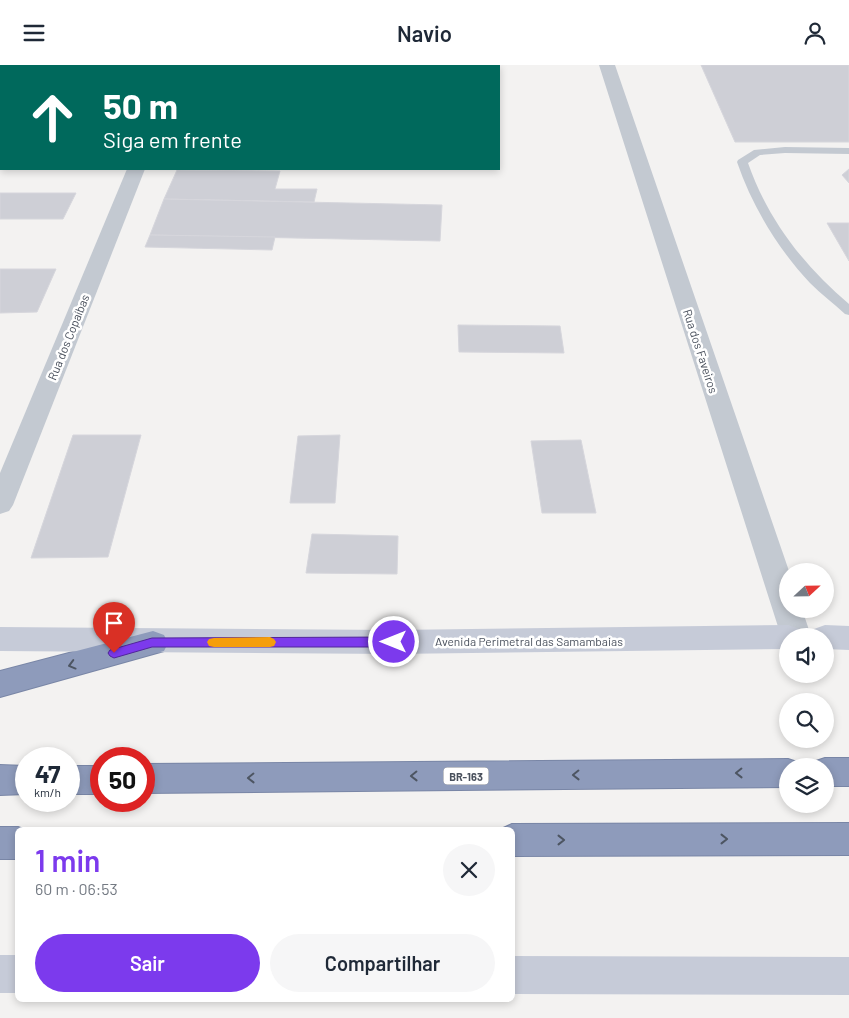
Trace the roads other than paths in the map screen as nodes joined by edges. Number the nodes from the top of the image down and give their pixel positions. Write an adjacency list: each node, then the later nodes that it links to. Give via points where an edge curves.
1 (607, 65): 6 (street, Rua dos Faveiros)
2 (849, 151): 4 (lane, via 758,152 742,162 748,181 775,229 812,278)
3 (136, 170): 5 (street, Rua dos Copaíbas)
4 (849, 311)
5 (0, 505)
6 (793, 628)
7 (779, 637): 11 (main road, Avenida Perimetral das Samambaias)
8 (834, 637): 9 (main road)
9 (849, 638)
10 (0, 639): 11 (main road, Avenida Perimetral das Samambaias)
11 (152, 643): 12 (highway, one-way to 12)
12 (0, 684)
13 (834, 772): 14 (highway)
14 (849, 772)
15 (779, 773): 16 (highway, BR-163, one-way to 16)
16 (155, 779)
17 (15, 780): 18 (highway)
18 (0, 781)
19 (849, 839): 20 (highway, one-way to 19)
20 (515, 840)
21 (0, 843): 22 (highway)
22 (15, 843)
23 (0, 975): 24 (main road)
24 (15, 975)
25 (515, 975): 26 (main road)
26 (849, 975)

